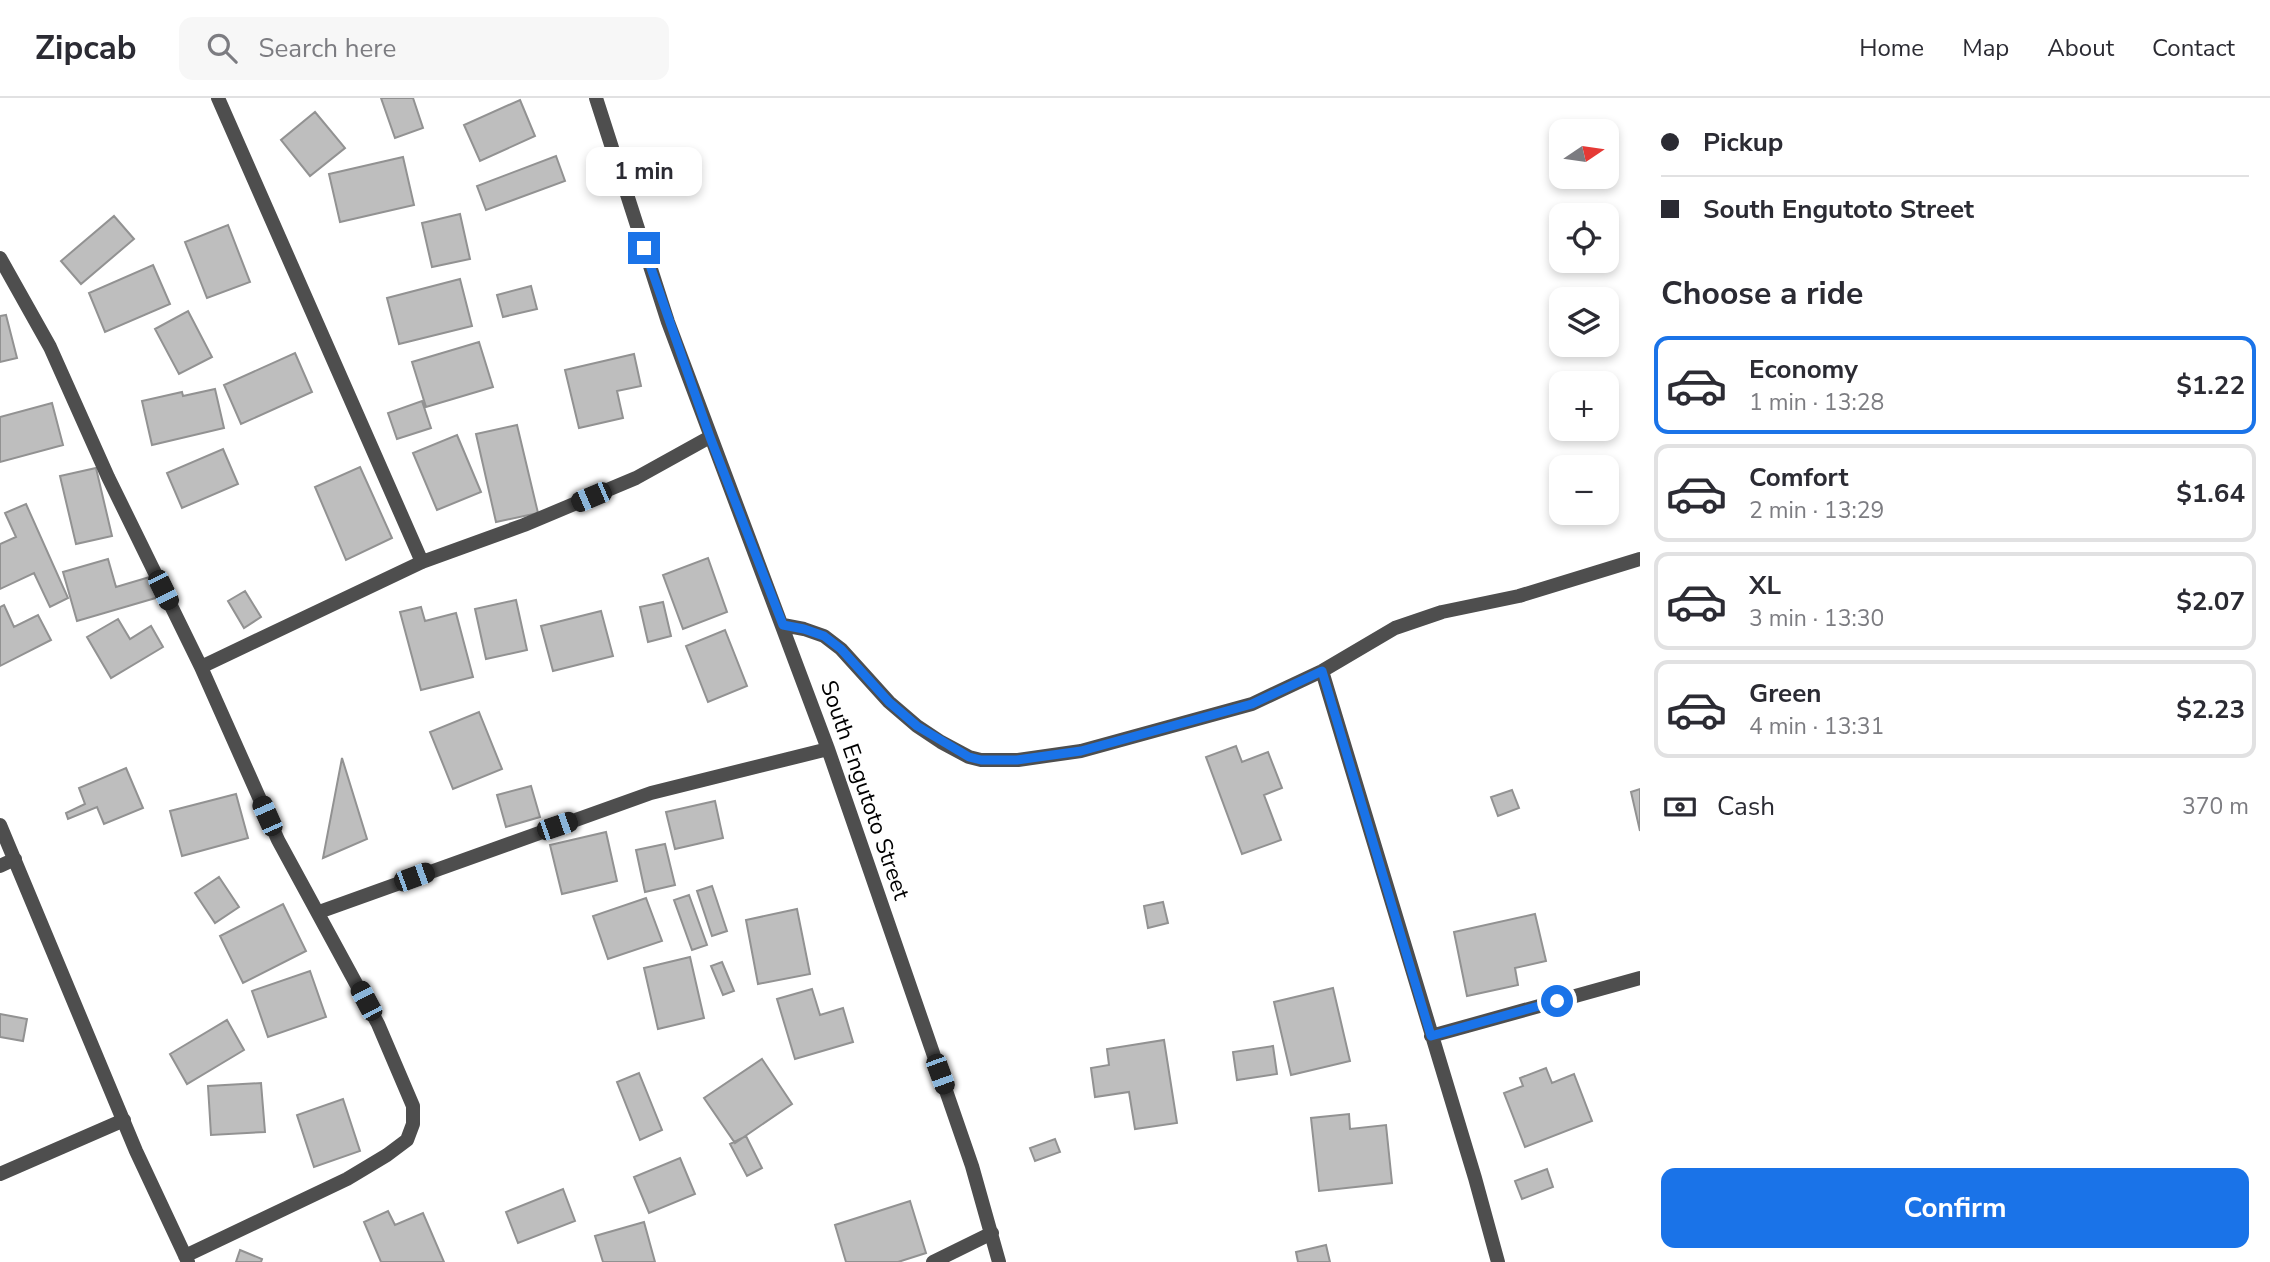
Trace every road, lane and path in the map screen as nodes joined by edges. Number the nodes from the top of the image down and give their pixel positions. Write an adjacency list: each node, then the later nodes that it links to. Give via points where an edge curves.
1 (218, 98): 6 (street)
2 (596, 98): 4 (street, South Engutoto Street)
3 (0, 258): 8 (street, via 50,347)
4 (710, 437): 6 (street, via 636,478); 7 (street, South Engutoto Street)
5 (1640, 559): 9 (street, via 1395,628)
6 (422, 562): 8 (street)
7 (783, 625): 9 (street, via 824,636 917,726 981,760 1081,751 1252,704); 10 (street, South Engutoto Street)
8 (201, 667): 14 (street, via 278,840)
9 (1322, 671): 16 (street)
10 (828, 750): 14 (street, via 651,793); 19 (street, South Engutoto Street)
11 (0, 825): 12 (street)
12 (15, 859): 13 (street); 17 (street)
13 (0, 866)
14 (318, 912): 20 (street, via 399,1070 413,1106 407,1140 347,1179)
15 (1640, 978): 16 (street)
16 (1431, 1036): 23 (street)
17 (124, 1120): 18 (street); 20 (street)
18 (0, 1174)
19 (992, 1233): 21 (street); 22 (street, South Engutoto Street)
20 (186, 1259)
21 (933, 1262)
22 (999, 1262)
23 (1498, 1262)

